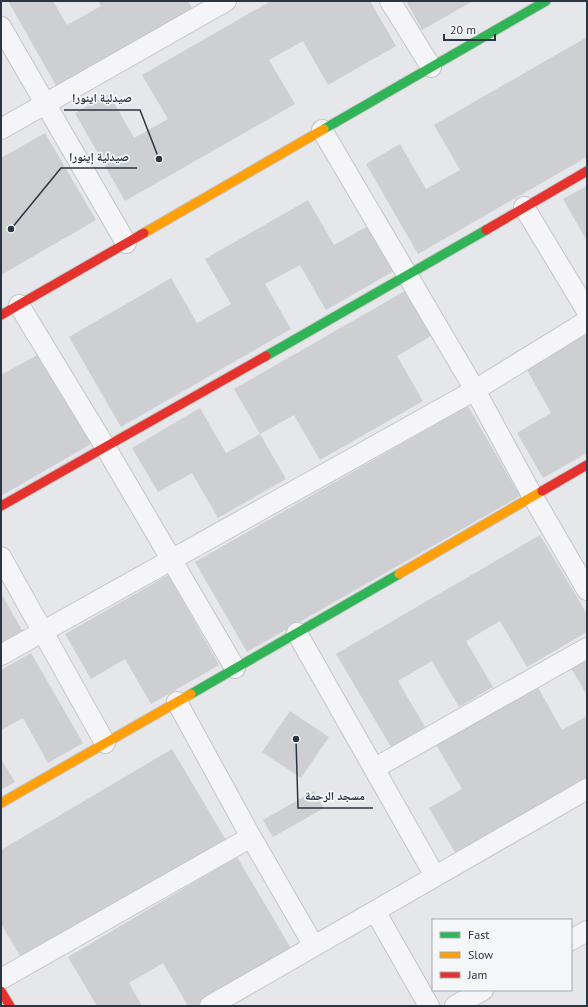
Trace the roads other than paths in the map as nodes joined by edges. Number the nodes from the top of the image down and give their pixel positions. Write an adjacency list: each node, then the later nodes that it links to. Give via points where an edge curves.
1 (226, 1): 6 (street)
2 (390, 1): 5 (street)
3 (546, 1): 5 (street)
4 (1, 27): 6 (street)
5 (431, 67): 8 (street)
6 (46, 103): 7 (street); 11 (street)
7 (1, 129)
8 (322, 130): 11 (street); 12 (street)
9 (587, 171): 10 (street)
10 (524, 206): 12 (street); 14 (street)
11 (126, 243): 13 (street)
12 (408, 276): 17 (street); 18 (street)
13 (19, 305): 15 (street); 18 (street)
14 (587, 311)
15 (1, 315)
16 (587, 321): 17 (street)
17 (475, 390): 20 (street); 23 (street)
18 (106, 448): 21 (street); 23 (street)
19 (587, 465): 20 (street)
20 (533, 497): 24 (street); 26 (street)
21 (1, 506)
22 (1, 557): 25 (street)
23 (172, 560): 25 (street); 29 (street)
24 (587, 590)
25 (43, 631): 28 (street); 31 (street)
26 (297, 633): 29 (street); 32 (street)
27 (587, 648): 32 (street)
28 (1, 655)
29 (235, 668): 30 (street)
30 (177, 702): 31 (street); 35 (street)
31 (105, 743): 34 (street)
32 (375, 768): 36 (street)
33 (587, 789): 36 (street)
34 (1, 803)
35 (251, 838): 40 (street); 41 (street)
36 (435, 876): 37 (street)
37 (375, 911): 40 (street); 46 (street)
38 (587, 931): 39 (street)
39 (572, 939)
40 (314, 946): 45 (street)
41 (1, 979)
42 (1, 991): 44 (street)
43 (481, 991): 47 (street)
44 (10, 1006)
45 (210, 1006)
46 (429, 1006)
47 (455, 1006)

